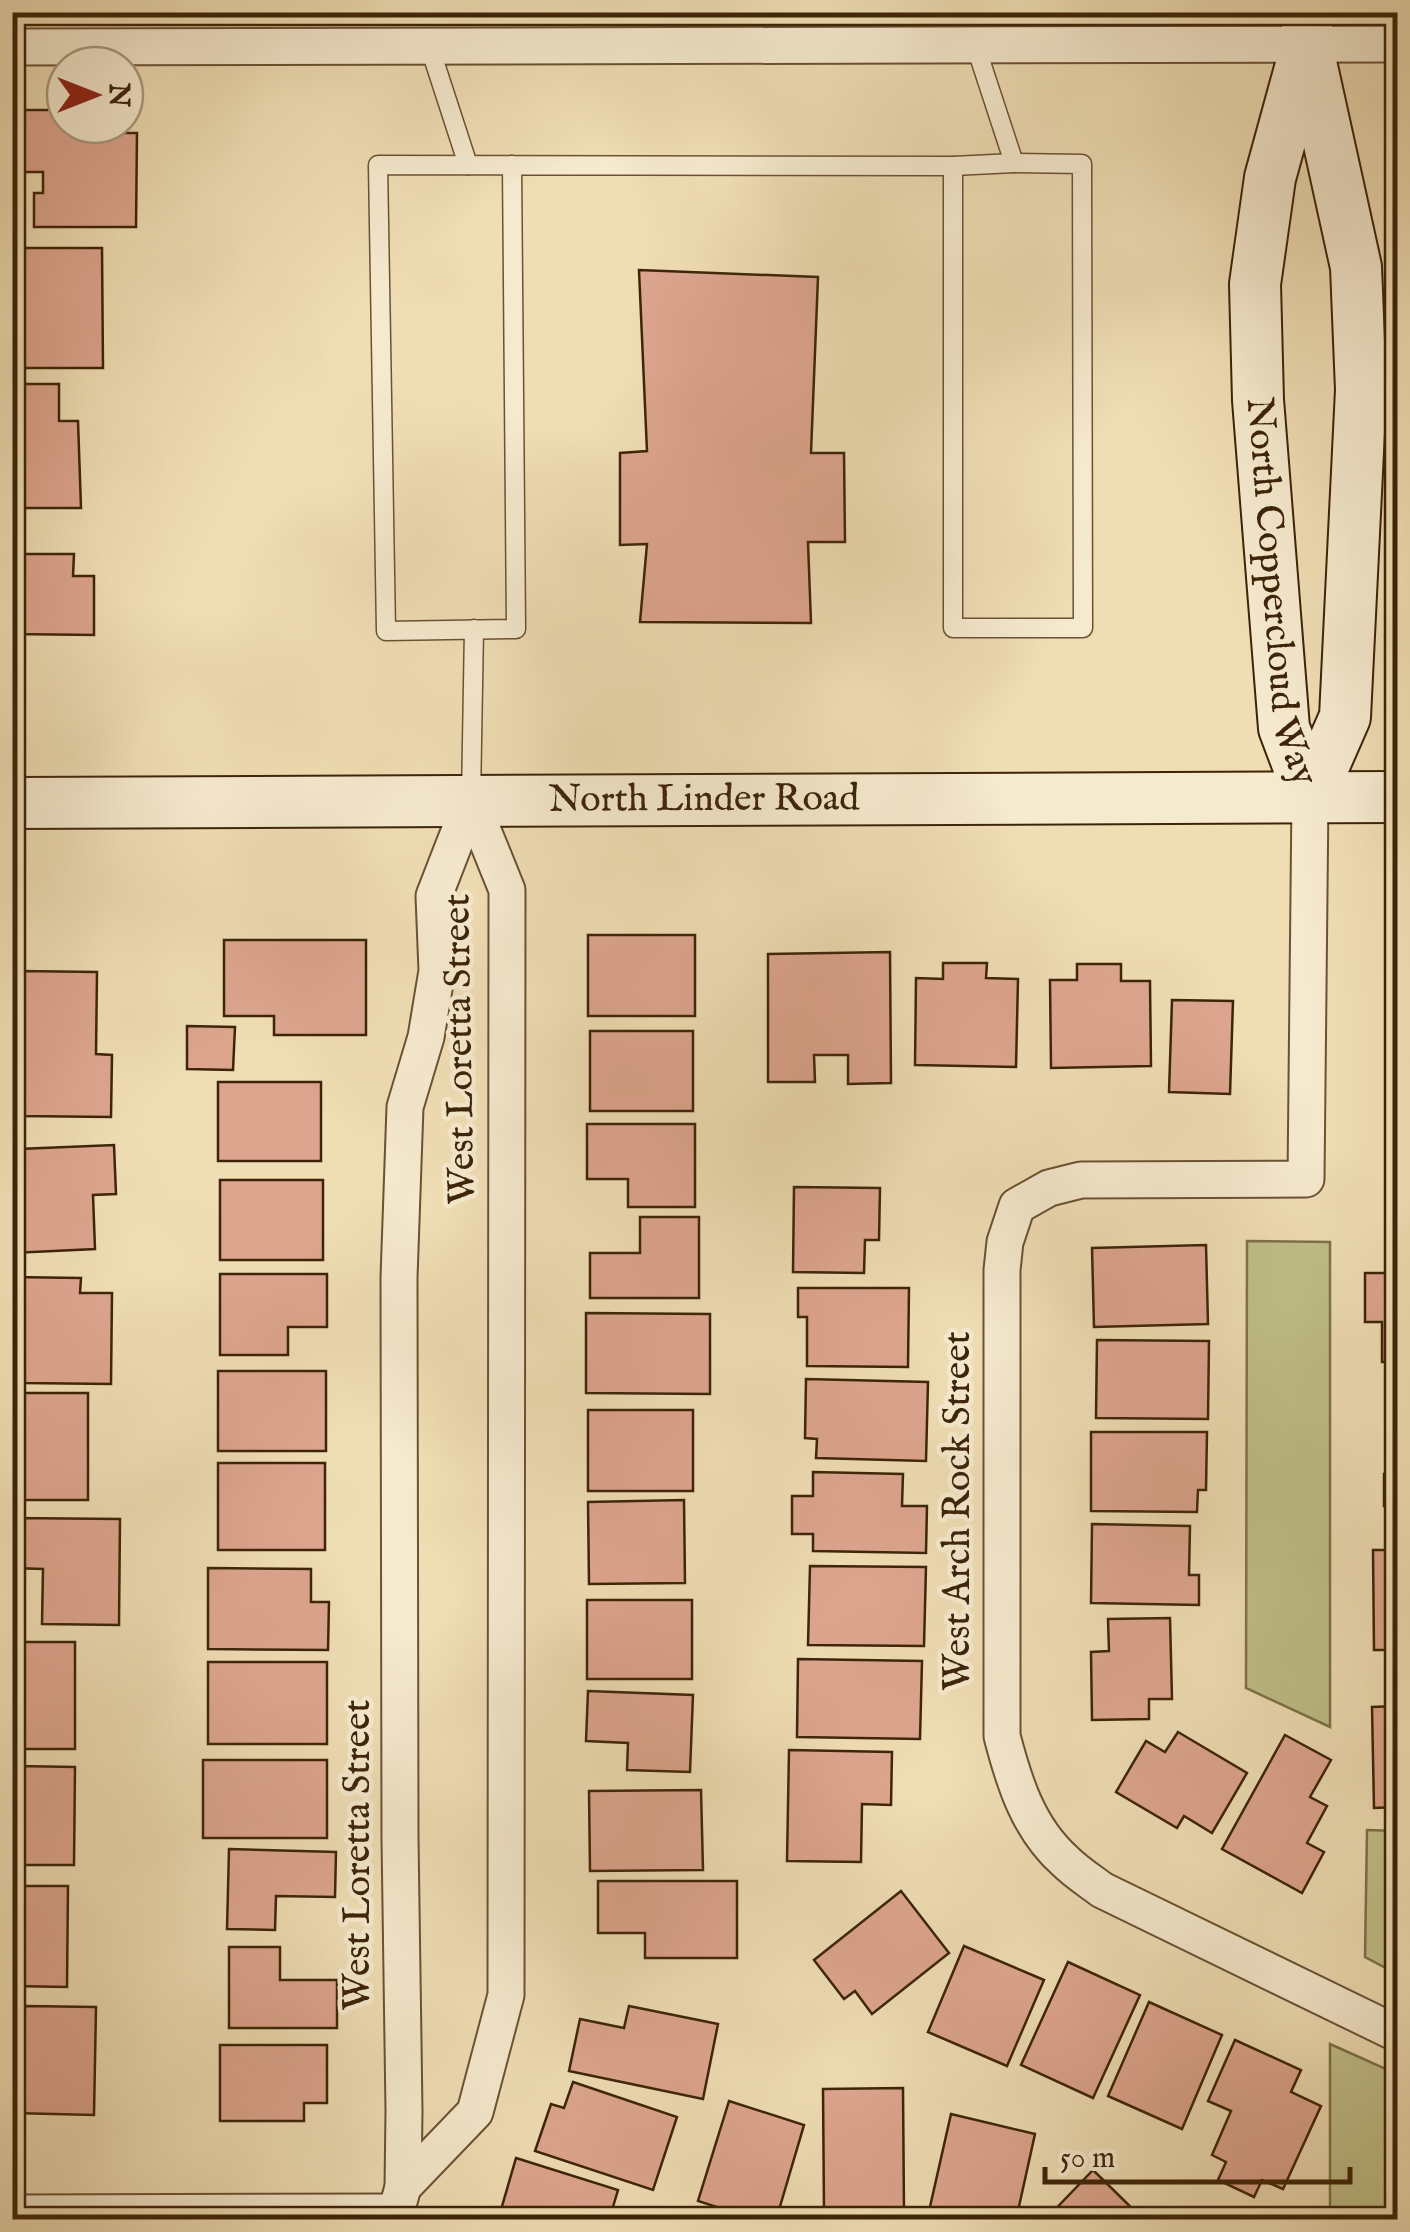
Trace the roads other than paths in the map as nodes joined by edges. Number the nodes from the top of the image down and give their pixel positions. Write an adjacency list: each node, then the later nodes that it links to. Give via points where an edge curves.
1 (1307, 28): 2 (street); 3 (street); 10 (street, North Coppercloud Way); 12 (street, North Coppercloud Way, via 1270,178 1255,284 1284,728)
2 (975, 44): 4 (street); 6 (lane)
3 (1398, 44)
4 (429, 45): 5 (street); 7 (lane)
5 (12, 47)
6 (1014, 163): 9 (lane); 9 (lane, via 1082,164 1084,628 954,628)
7 (468, 165): 8 (lane); 11 (lane, via 378,165 386,631)
8 (512, 165): 9 (lane); 11 (lane, via 516,629)
9 (954, 166)
10 (1379, 390): 12 (street, North Coppercloud Way, via 1345,717)
11 (474, 630): 14 (lane)
12 (1310, 797): 13 (street, North Linder Road); 14 (street, North Linder Road); 16 (street, West Arch Rock Street, via 1306,1180 1081,1180 1017,1206 1005,1242 1002,1736 1027,1813 1062,1859 1102,1890)
13 (1398, 797)
14 (471, 801): 15 (street, North Linder Road); 17 (street, West Loretta Street, via 434,896 436,971 405,1107); 17 (street, West Loretta Street, via 507,890 506,1995 475,2112)
15 (12, 802)
16 (1398, 2034)
17 (398, 2206): 18 (street)
18 (12, 2214)

